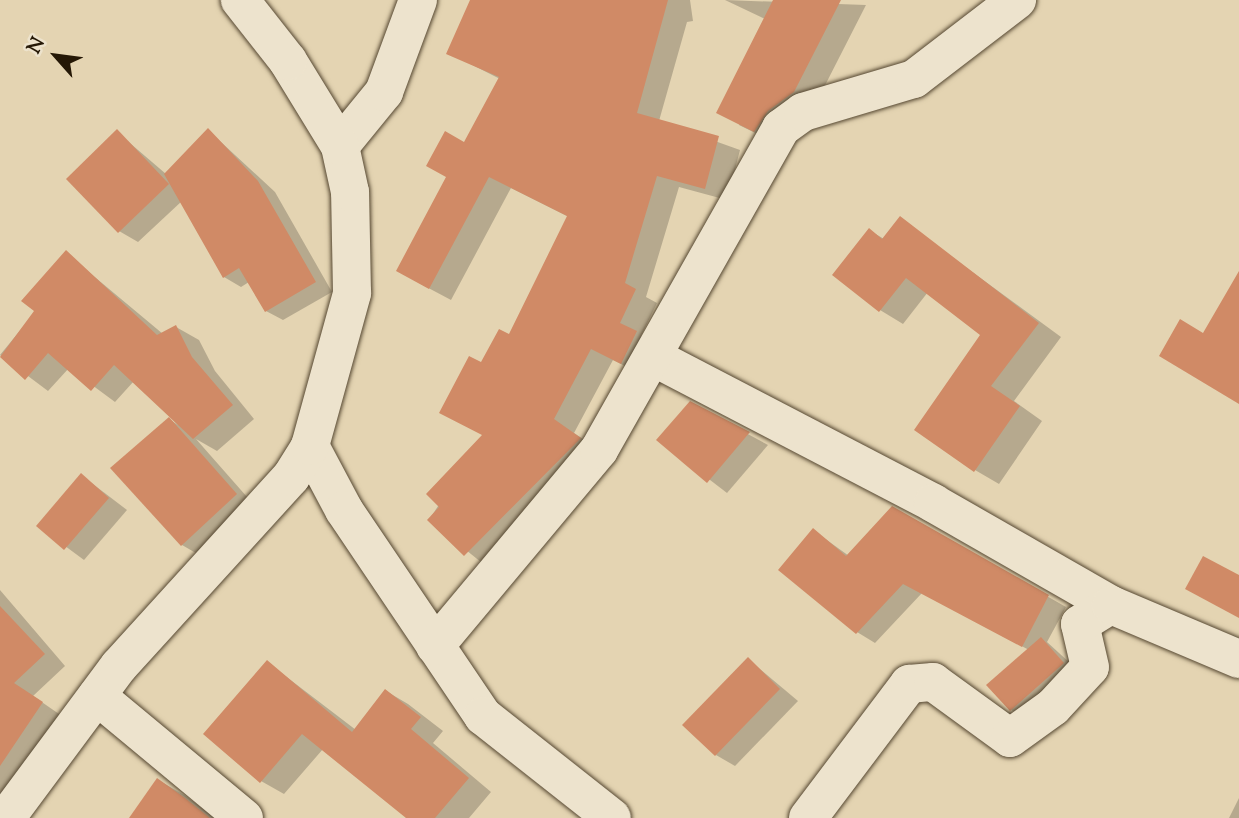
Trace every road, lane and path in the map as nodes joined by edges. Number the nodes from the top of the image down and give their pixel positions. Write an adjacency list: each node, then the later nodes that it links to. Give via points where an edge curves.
1 (240, 0): 4 (street, via 288,61)
2 (418, 0): 4 (street, via 384,92)
3 (1017, 0): 5 (street, via 914,79 803,113 781,128)
4 (340, 146): 6 (street, via 350,192 352,293)
5 (653, 357): 7 (street, via 933,503); 8 (street, via 599,450)
6 (310, 446): 8 (street, via 344,510); 10 (street, via 292,477 187,586)
7 (1111, 605): 9 (street); 14 (street, via 1080,624 1090,667 1053,707 1010,738 933,682 909,684)
8 (435, 646): 13 (street, via 483,716)
9 (1239, 659)
10 (97, 696): 11 (street); 12 (street)
11 (6, 818)
12 (244, 818)
13 (612, 818)
14 (808, 818)

